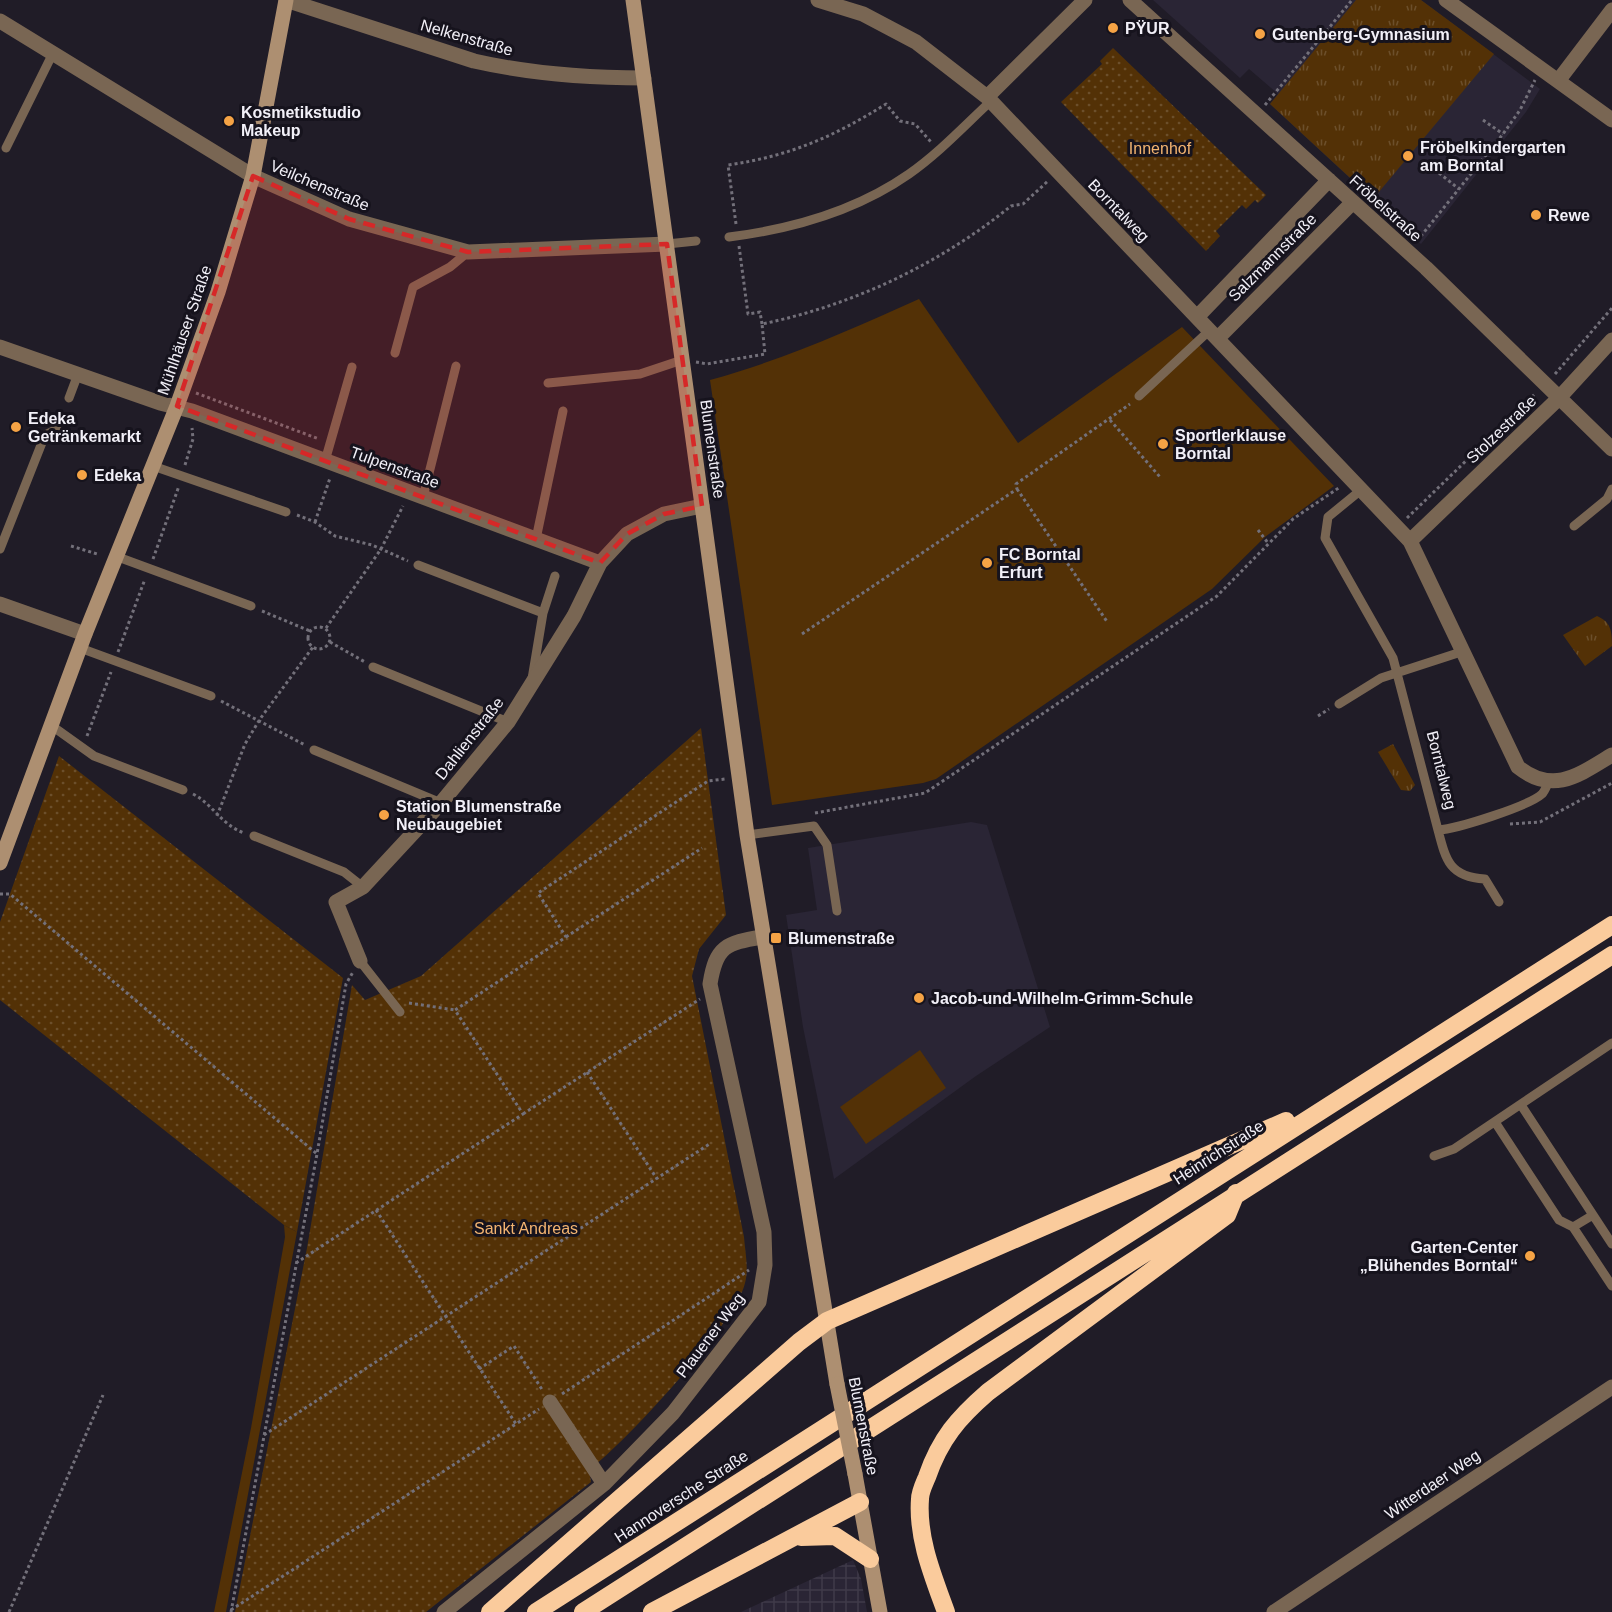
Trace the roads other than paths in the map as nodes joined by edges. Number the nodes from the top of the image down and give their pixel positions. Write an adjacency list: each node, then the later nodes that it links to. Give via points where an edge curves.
1 (286, 0): 10 (street, Nelkenstraße, via 474,61 551,75); 15 (street, Mühlhäuser Straße)
2 (633, 0): 10 (street, Blumenstraße)
3 (818, 0): 12 (street, Borntalweg, via 863,14 916,42)
4 (1085, 0): 12 (street)
5 (1130, 0): 16 (street, Fröbelstraße)
6 (1446, 0): 11 (street)
7 (1612, 10): 11 (street)
8 (0, 21): 9 (street, Veilchenstraße)
9 (53, 53): 14 (lane); 15 (street, Veilchenstraße)
10 (644, 78): 20 (street, Blumenstraße)
11 (1558, 81): 13 (street)
12 (989, 99): 18 (lane, via 911,173 863,200 804,223); 22 (street, Borntalweg)
13 (1612, 120)
14 (6, 148)
15 (253, 176): 21 (street, Veilchenstraße, via 349,219); 35 (street, Mühlhäuser Straße, via 218,292)
16 (1329, 180): 17 (street, Fröbelstraße); 22 (street, Salzmannstraße)
17 (1353, 202): 23 (street, Salzmannstraße); 34 (street, Fröbelstraße)
18 (733, 236)
19 (696, 241): 20 (lane)
20 (666, 244): 21 (street, Veilchenstraße); 27 (street, Blumenstraße)
21 (468, 252): 26 (lane, via 413,287)
22 (1197, 316): 23 (street, Borntalweg)
23 (1214, 334): 32 (lane); 41 (street, Borntalweg)
24 (1612, 340): 34 (street, Stolzestraße)
25 (0, 347): 30 (street, Tulpenstraße)
26 (395, 353)
27 (682, 360): 31 (lane, via 640,374); 44 (street, Blumenstraße)
28 (456, 366): 43 (lane)
29 (352, 367): 39 (lane)
30 (78, 374): 33 (lane); 35 (street, Tulpenstraße)
31 (548, 383)
32 (1139, 396)
33 (69, 398)
34 (1559, 398): 38 (street, Fröbelstraße); 48 (street, Stolzestraße)
35 (177, 406): 39 (street, Tulpenstraße); 40 (street, Mühlhäuser Straße)
36 (563, 411): 47 (lane)
37 (57, 429): 49 (lane, via 45,435)
38 (1612, 449)
39 (330, 463): 43 (street, Tulpenstraße)
40 (153, 466): 45 (lane); 50 (street, Mühlhäuser Straße)
41 (1356, 484): 48 (street, Borntalweg); 60 (lane, Borntalweg, via 1328,517 1325,538 1389,646)
42 (1612, 489): 46 (lane, via 1607,499)
43 (416, 494): 47 (street, Tulpenstraße)
44 (702, 506): 51 (street, Dahlienstraße, via 664,514 627,534); 72 (street, Blumenstraße)
45 (286, 512)
46 (1574, 526)
47 (536, 539): 51 (street, Tulpenstraße)
48 (1410, 541): 58 (street, Borntalweg)
49 (0, 549)
50 (117, 557): 55 (lane); 57 (street, Mühlhäuser Straße)
51 (600, 563): 61 (street, Dahlienstraße, via 574,616)
52 (418, 565): 56 (lane)
53 (555, 576): 56 (lane)
54 (0, 604): 57 (street)
55 (251, 606)
56 (543, 613): 61 (lane)
57 (82, 641): 62 (lane, via 115,660); 65 (street, Mühlhäuser Straße)
58 (1461, 652): 60 (lane); 68 (street, Borntalweg, via 1518,767 1530,777)
59 (373, 667): 64 (lane)
60 (1399, 672): 63 (lane, via 1381,678); 71 (lane, Borntalweg)
61 (531, 685): 64 (street, Dahlienstraße)
62 (211, 696)
63 (1339, 704)
64 (508, 722): 70 (street, Dahlienstraße)
65 (52, 726): 69 (lane, via 83,750); 74 (street, Mühlhäuser Straße)
66 (314, 750): 70 (lane)
67 (1612, 755): 68 (street, via 1570,779)
68 (1550, 781): 71 (lane, Borntalweg, via 1541,795 1455,829)
69 (183, 790)
70 (441, 803): 75 (street, Dahlienstraße)
71 (1438, 830): 76 (lane, via 1454,870 1469,878 1485,879)
72 (747, 835): 77 (lane, via 814,826 827,845); 79 (street, Blumenstraße)
73 (254, 836): 75 (lane, via 344,872)
74 (0, 862)
75 (363, 886): 81 (street, Dahlienstraße, via 336,902)
76 (1500, 902)
77 (837, 911)
78 (1612, 925): 85 (highway, Heinrichstraße)
79 (762, 937): 93 (street, Blumenstraße); 97 (street, Plauener Weg, via 722,948 714,961 710,984 764,1232 765,1265 759,1302 673,1413)
80 (1612, 955): 88 (highway)
81 (360, 961): 82 (lane, Dahlienstraße)
82 (400, 1012)
83 (1612, 1043): 84 (lane)
84 (1521, 1105): 86 (lane); 89 (lane)
85 (1323, 1109): 93 (highway, via 1287,1121); 96 (highway, Heinrichstraße)
86 (1496, 1122): 87 (lane, via 1454,1149); 90 (lane, via 1558,1220)
87 (1434, 1156)
88 (1236, 1193): 104 (highway); 107 (highway, via 1227,1215 988,1392 962,1415 936,1451 920,1497 921,1530)
89 (1593, 1215): 90 (lane); 91 (lane)
90 (1573, 1227): 92 (lane)
91 (1612, 1244)
92 (1612, 1286)
93 (827, 1321): 98 (street, Blumenstraße, bridge); 102 (highway)
94 (1612, 1387): 108 (street, Witterdaer Weg)
95 (550, 1402): 97 (street)
96 (846, 1413): 103 (highway, Hannoversche Straße)
97 (604, 1484): 101 (street, Plauener Weg)
98 (860, 1503): 99 (highway); 100 (street, Blumenstraße)
99 (794, 1538): 100 (highway, via 834,1536); 105 (highway)
100 (870, 1558): 106 (street, Blumenstraße)
101 (444, 1612)
102 (490, 1612)
103 (536, 1612)
104 (583, 1612)
105 (652, 1612)
106 (880, 1612)
107 (946, 1612)
108 (1274, 1612)

